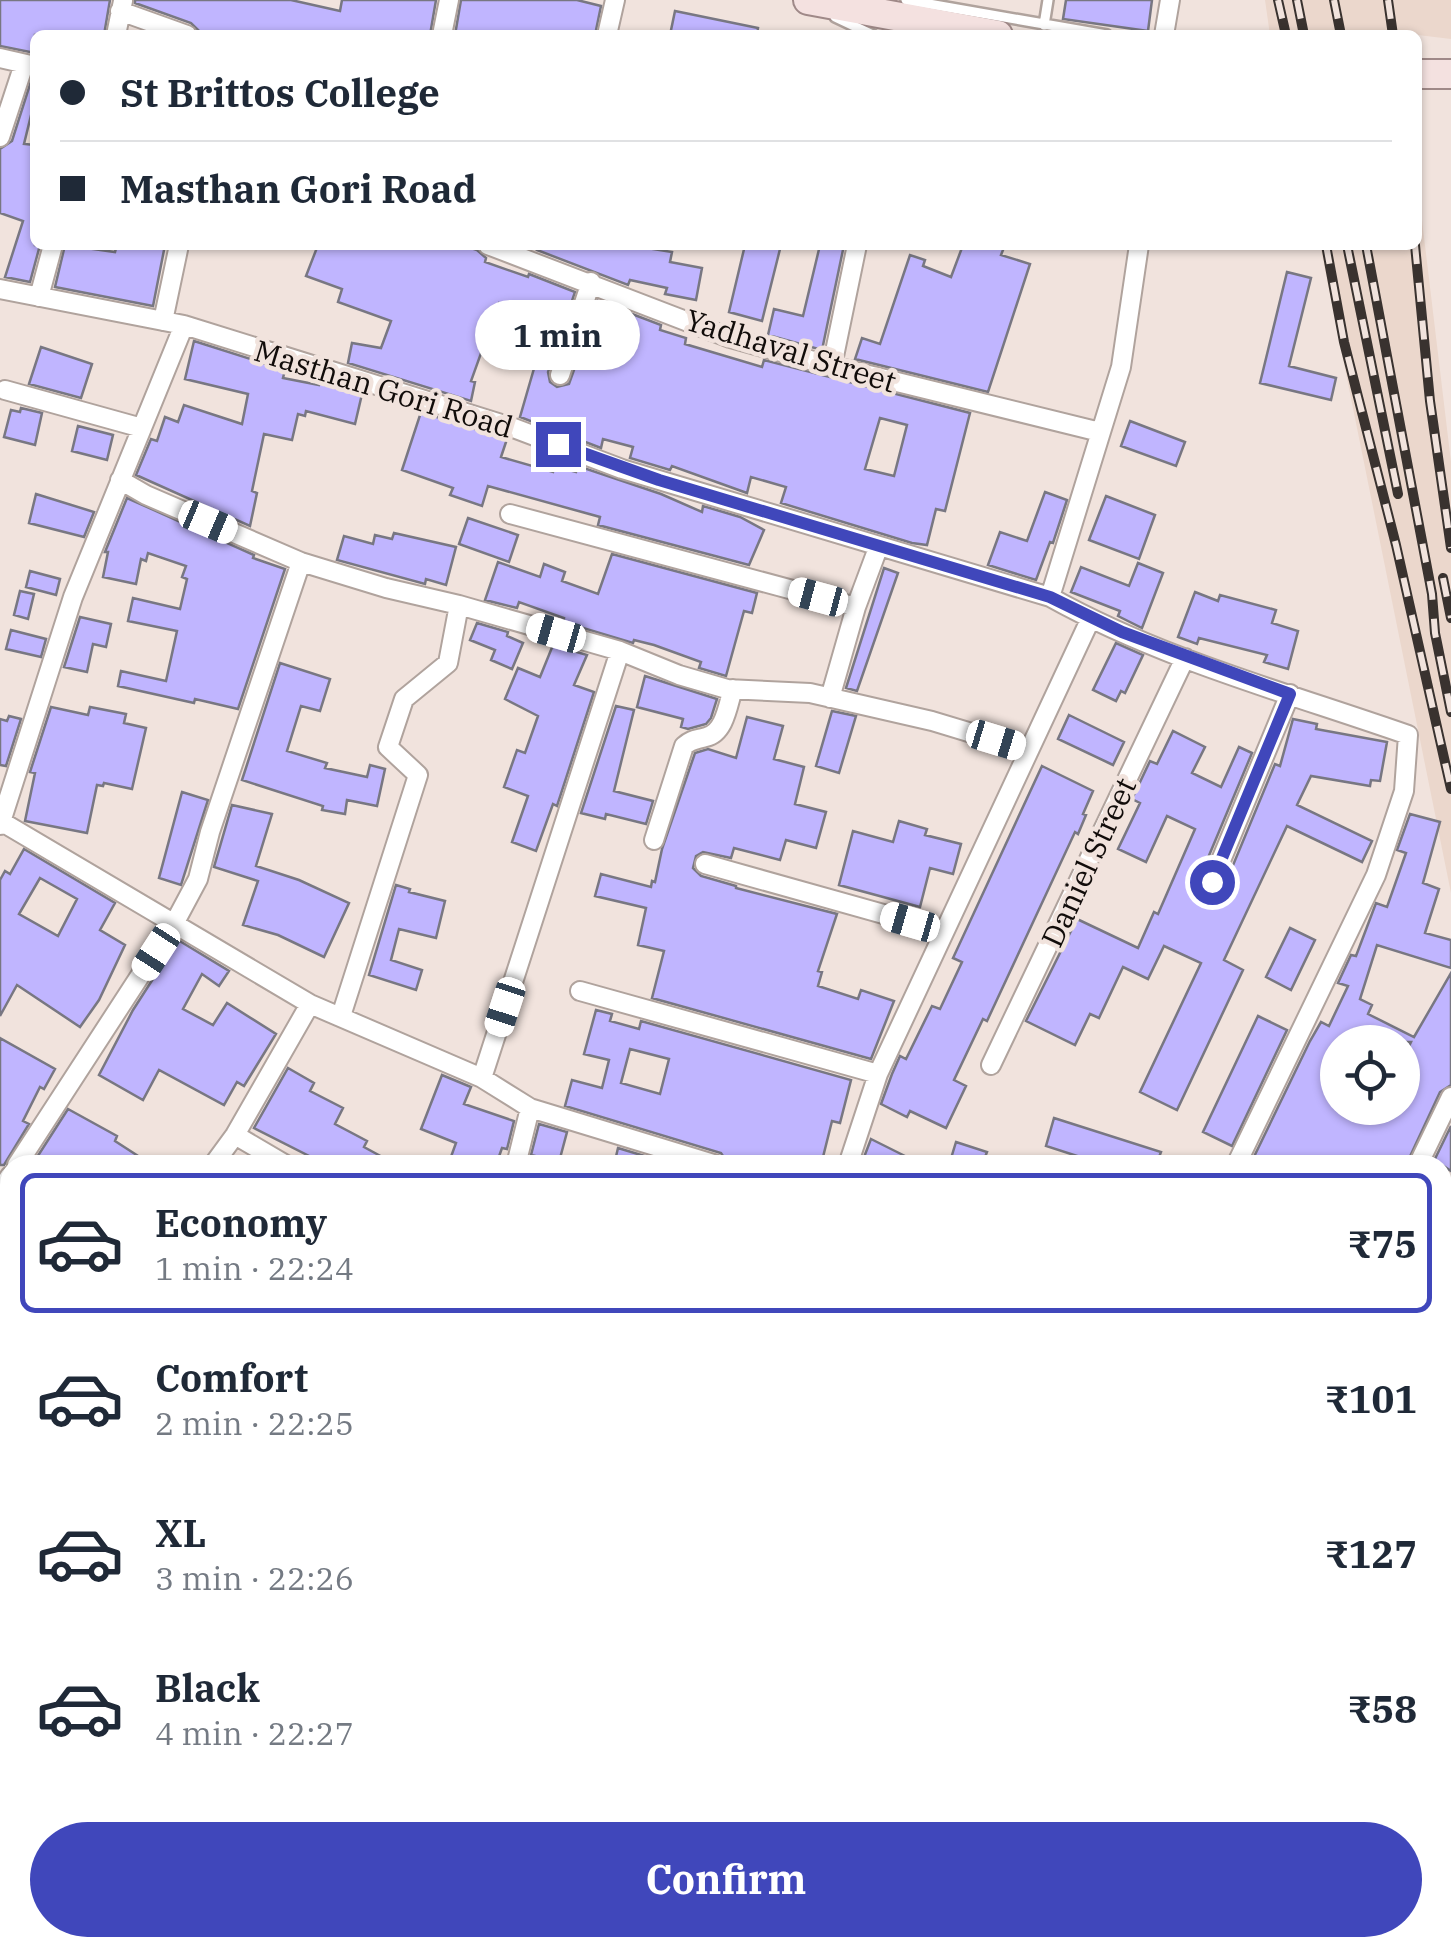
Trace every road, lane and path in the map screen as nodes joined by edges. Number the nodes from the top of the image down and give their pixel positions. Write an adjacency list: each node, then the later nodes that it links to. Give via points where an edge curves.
1 (448, 0): 10 (street)
2 (614, 0): 11 (street)
3 (806, 0): 12 (lane); 13 (main road)
4 (906, 0): 8 (lane)
5 (1048, 0): 8 (lane)
6 (1170, 0): 15 (street)
7 (121, 6): 9 (street)
8 (1044, 25): 14 (lane)
9 (176, 30)
10 (443, 30)
11 (607, 30)
12 (863, 30)
13 (971, 30)
14 (1076, 30)
15 (1165, 30)
16 (0, 58): 17 (street)
17 (30, 65): 20 (street)
18 (1422, 74): 19 (main road)
19 (1451, 74)
20 (0, 138)
21 (52, 250): 28 (street)
22 (178, 250): 29 (street)
23 (502, 250): 26 (street, Yadhaval Street)
24 (856, 250): 31 (street)
25 (1138, 250): 35 (street, via 1122,367)
26 (592, 282): 31 (street, Yadhaval Street, via 730,338); 32 (street)
27 (0, 289): 28 (street, Masthan Gori Road)
28 (39, 297): 29 (street, Masthan Gori Road)
29 (163, 321): 30 (street, Masthan Gori Road)
30 (184, 325): 34 (street); 38 (street, Masthan Gori Road)
31 (832, 366): 35 (street, Yadhaval Street)
32 (560, 374)
33 (4, 390): 34 (street)
34 (142, 428): 36 (street)
35 (1100, 432): 40 (street)
36 (120, 480): 39 (street); 50 (street)
37 (510, 514): 42 (street)
38 (878, 548): 40 (street, Masthan Gori Road); 42 (street)
39 (302, 562): 41 (street); 55 (street, via 198,880)
40 (1050, 597): 43 (street, Masthan Gori Road)
41 (459, 605): 44 (street); 59 (street, via 448,663 404,700 388,747 418,775)
42 (856, 607): 48 (street)
43 (1090, 620): 45 (street, Masthan Gori Road); 49 (street)
44 (620, 651): 46 (street); 62 (street)
45 (1185, 658): 47 (street, Masthan Gori Road); 60 (street, Daniel Street)
46 (733, 689): 48 (street); 52 (street, via 718,730 684,746)
47 (1290, 694): 54 (street); 72 (street, Masthan Gori Road, via 1408,734 1404,791 1376,875)
48 (830, 698): 49 (street)
49 (1028, 750): 56 (street)
50 (7, 783): 51 (street)
51 (1, 824): 55 (street)
52 (654, 840)
53 (704, 864): 56 (street)
54 (1212, 882)
55 (175, 922): 58 (street); 66 (street)
56 (944, 931): 61 (street)
57 (580, 992): 61 (street)
58 (310, 1004): 59 (street); 65 (street)
59 (340, 1016): 62 (street)
60 (991, 1066)
61 (878, 1074): 71 (street)
62 (482, 1078): 64 (street)
63 (1451, 1097): 73 (street)
64 (530, 1108): 69 (street); 70 (street)
65 (234, 1135): 67 (street); 68 (street)
66 (24, 1155)
67 (220, 1155)
68 (269, 1155)
69 (518, 1155)
70 (684, 1155)
71 (851, 1155)
72 (1241, 1155)
73 (1423, 1155)

